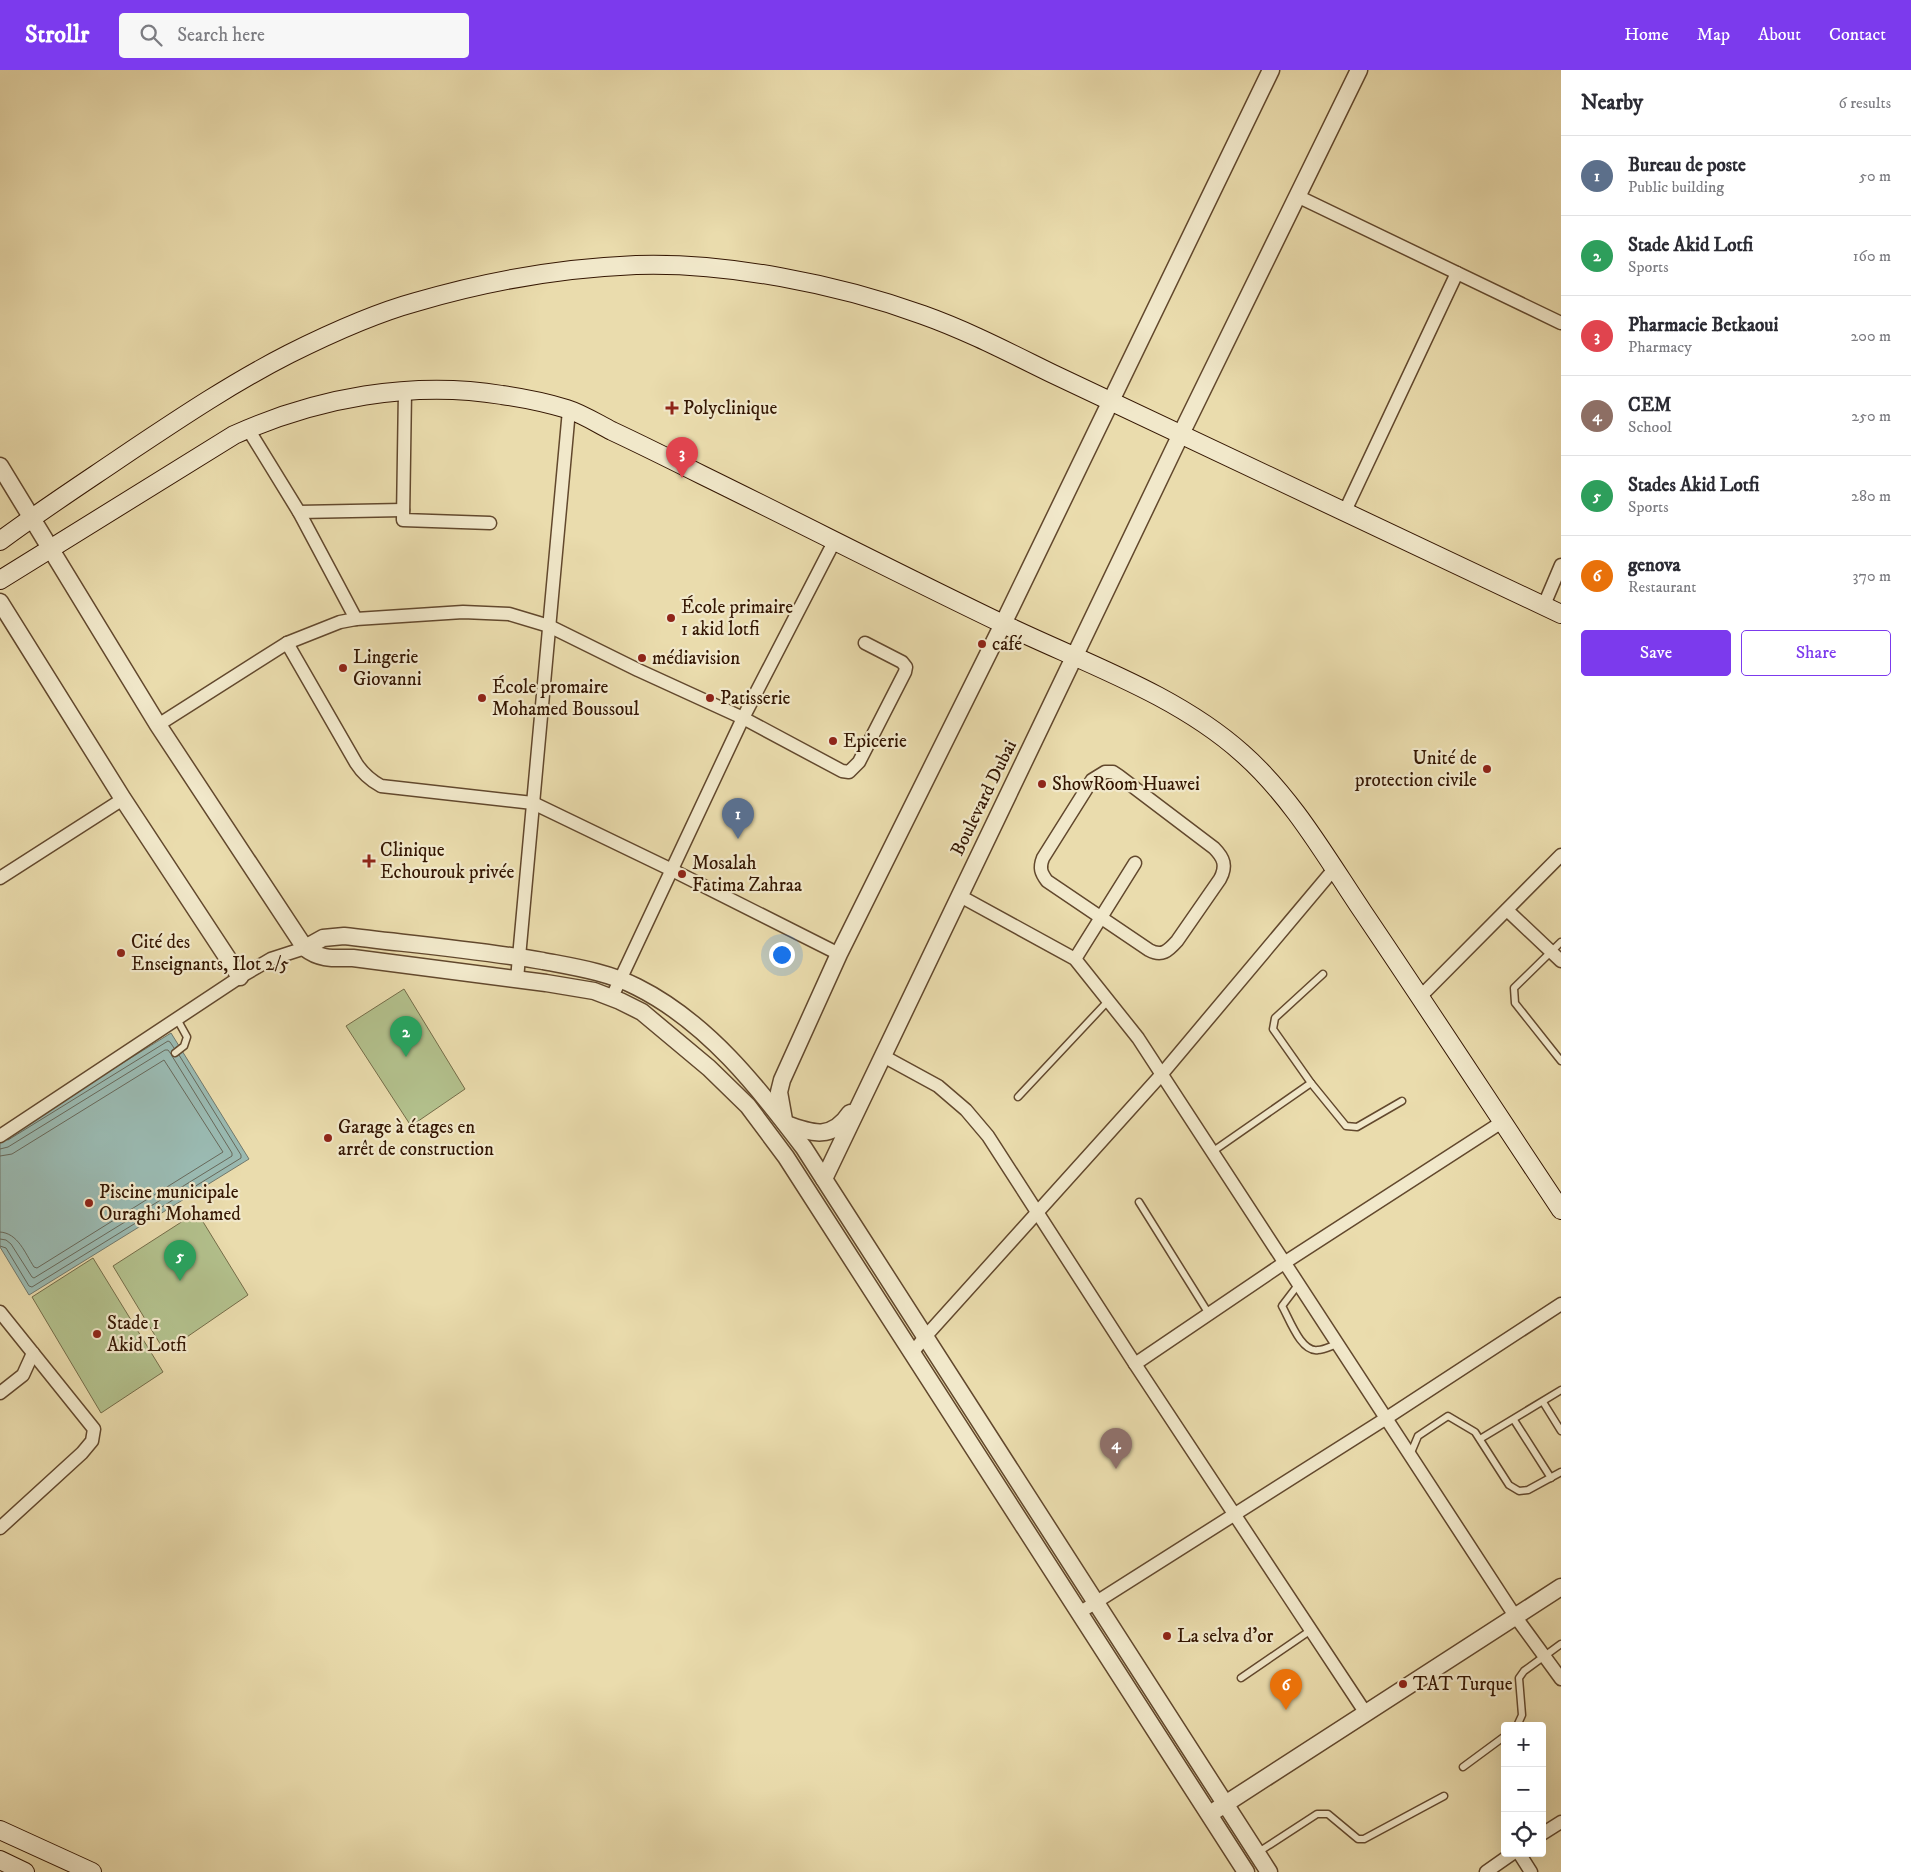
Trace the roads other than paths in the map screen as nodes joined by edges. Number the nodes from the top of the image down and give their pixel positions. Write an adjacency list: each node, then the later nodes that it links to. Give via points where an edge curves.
1 (1271, 70): 7 (street)
2 (1359, 70): 3 (street, Boulevard Dubai)
3 (1298, 196): 4 (street); 10 (street, Boulevard Dubai)
4 (1457, 273): 5 (street); 13 (street)
5 (1561, 323)
6 (405, 391): 8 (main road, via 452,390 502,395); 9 (main road, via 315,406); 12 (street)
7 (1111, 401): 10 (main road); 15 (main road, via 980,338 922,314 854,293 786,278 706,268 637,265 560,271 490,283 414,302 289,354 223,389); 26 (street)
8 (569, 410): 17 (main road); 27 (street)
9 (248, 429): 14 (street); 19 (main road)
10 (1180, 434): 13 (main road); 30 (street, Boulevard Dubai)
11 (0, 466): 15 (street)
12 (403, 510): 14 (street); 16 (street, via 403,520)
13 (1345, 511): 23 (main road)
14 (299, 512): 25 (street)
15 (32, 517): 18 (main road); 19 (street)
16 (490, 523)
17 (835, 540): 26 (main road); 31 (street)
18 (0, 541)
19 (51, 548): 21 (main road); 32 (street)
20 (1561, 566): 23 (street)
21 (0, 580)
22 (0, 602): 33 (street)
23 (1544, 605): 24 (main road)
24 (1561, 614)
25 (356, 619): 27 (street, via 463,612 509,614); 28 (street)
26 (1002, 624): 30 (main road); 46 (street)
27 (550, 626): 31 (street); 34 (street)
28 (287, 643): 32 (street); 34 (street, via 356,763 372,781 381,786)
29 (865, 643): 31 (street, via 906,667 858,762 849,772)
30 (1074, 657): 37 (main road, via 1168,702 1208,726 1242,752 1293,809); 40 (street, Boulevard Dubai)
31 (742, 718): 38 (street)
32 (158, 725): 44 (street)
33 (123, 799): 39 (street); 51 (street)
34 (533, 803): 38 (street); 47 (street)
35 (1561, 855): 41 (street)
36 (1135, 863): 42 (street)
37 (1334, 869): 55 (main road); 61 (street)
38 (672, 870): 46 (street); 53 (street)
39 (0, 878)
40 (960, 896): 48 (street); 59 (street, Boulevard Dubai)
41 (1507, 910): 45 (street); 55 (street)
42 (1101, 917): 42 (street, via 1156,954 1170,950 1220,879 1225,863 1214,848 1113,772 1105,772 1092,780 1040,866 1047,881); 48 (street)
43 (1561, 942): 45 (lane)
44 (305, 948): 47 (street, via 334,936); 51 (street, via 271,959); 52 (street, via 324,958 354,958)
45 (1551, 951): 49 (street); 60 (lane, via 1514,988 1515,1003)
46 (839, 954): 62 (street)
47 (518, 957): 52 (street); 53 (street, via 567,965)
48 (1075, 959): 56 (street)
49 (1561, 961)
50 (1322, 974): 64 (lane, via 1275,1018 1273,1029)
51 (240, 977): 57 (street)
52 (516, 979): 54 (street, via 594,991)
53 (621, 980): 54 (street); 65 (street, via 638,987 684,1017 711,1040)
54 (612, 997): 68 (street, via 642,1012 670,1034)
55 (1420, 997): 69 (main road)
56 (1108, 1001): 61 (street, via 1138,1038); 66 (lane)
57 (177, 1019): 58 (lane, via 187,1038 184,1046); 71 (street)
58 (175, 1053)
59 (883, 1056): 63 (street, Boulevard Dubai); 77 (street, via 938,1086 966,1110 988,1136)
60 (1561, 1061)
61 (1161, 1075): 72 (street); 77 (street)
62 (782, 1080): 65 (street); 70 (street, via 780,1106)
63 (870, 1082): 70 (street, via 835,1129 821,1134); 74 (street, Boulevard Dubai)
64 (1311, 1083): 67 (lane, via 1346,1126 1357,1127); 72 (lane)
65 (765, 1097): 70 (street)
66 (1018, 1097)
67 (1402, 1101)
68 (748, 1106): 70 (street); 73 (street)
69 (1502, 1122): 76 (main road); 78 (street)
70 (786, 1124): 73 (street); 74 (street)
71 (0, 1136)
72 (1212, 1152): 78 (street)
73 (786, 1157): 86 (street)
74 (824, 1179): 83 (street)
75 (1139, 1202): 82 (lane)
76 (1560, 1204)
77 (1037, 1212): 83 (street); 87 (street)
78 (1284, 1263): 79 (street); 82 (street)
79 (1298, 1285): 84 (street); 84 (lane, via 1282,1306 1300,1339 1316,1351)
80 (1561, 1304): 91 (street)
81 (0, 1312): 85 (street)
82 (1209, 1314): 87 (street)
83 (925, 1337): 86 (street); 101 (street)
84 (1337, 1344): 91 (street)
85 (33, 1353): 89 (street, via 23,1375); 99 (street, via 94,1429 92,1441)
86 (912, 1353): 102 (street)
87 (1135, 1364): 98 (street)
88 (1561, 1390): 90 (lane)
89 (0, 1393)
90 (1543, 1402): 92 (lane); 93 (lane)
91 (1385, 1419): 95 (street); 98 (street)
92 (1514, 1420): 94 (lane); 97 (lane)
93 (1561, 1431)
94 (1480, 1439): 95 (lane, via 1475,1432 1448,1416 1418,1436); 97 (lane, via 1509,1485 1518,1491 1528,1490)
95 (1410, 1456): 103 (street)
96 (1561, 1472): 97 (lane)
97 (1551, 1478)
98 (1235, 1514): 101 (street); 104 (street)
99 (0, 1528)
100 (1561, 1587): 103 (street)
101 (1095, 1602): 102 (street); 114 (street)
102 (1079, 1613): 115 (street)
103 (1515, 1616): 106 (street); 109 (street)
104 (1311, 1630): 107 (lane); 109 (street)
105 (1561, 1644): 106 (lane)
106 (1545, 1657): 108 (street); 110 (lane, via 1519,1678 1522,1715)
107 (1240, 1678)
108 (1561, 1679)
109 (1365, 1712): 114 (street)
110 (1519, 1722)
111 (1501, 1739): 112 (lane)
112 (1463, 1767)
113 (1444, 1796): 119 (lane, via 1364,1839 1358,1839 1328,1814 1317,1814)
114 (1225, 1804): 115 (street); 119 (street)
115 (1209, 1815): 125 (street)
116 (1561, 1822): 117 (street)
117 (1546, 1831)
118 (1, 1833): 124 (main road)
119 (1257, 1853): 126 (street)
120 (1507, 1857): 127 (street)
121 (1522, 1857): 128 (street)
122 (0, 1860): 123 (main road)
123 (25, 1872)
124 (92, 1872)
125 (1246, 1872)
126 (1269, 1872)
127 (1486, 1872)
128 (1531, 1872)

